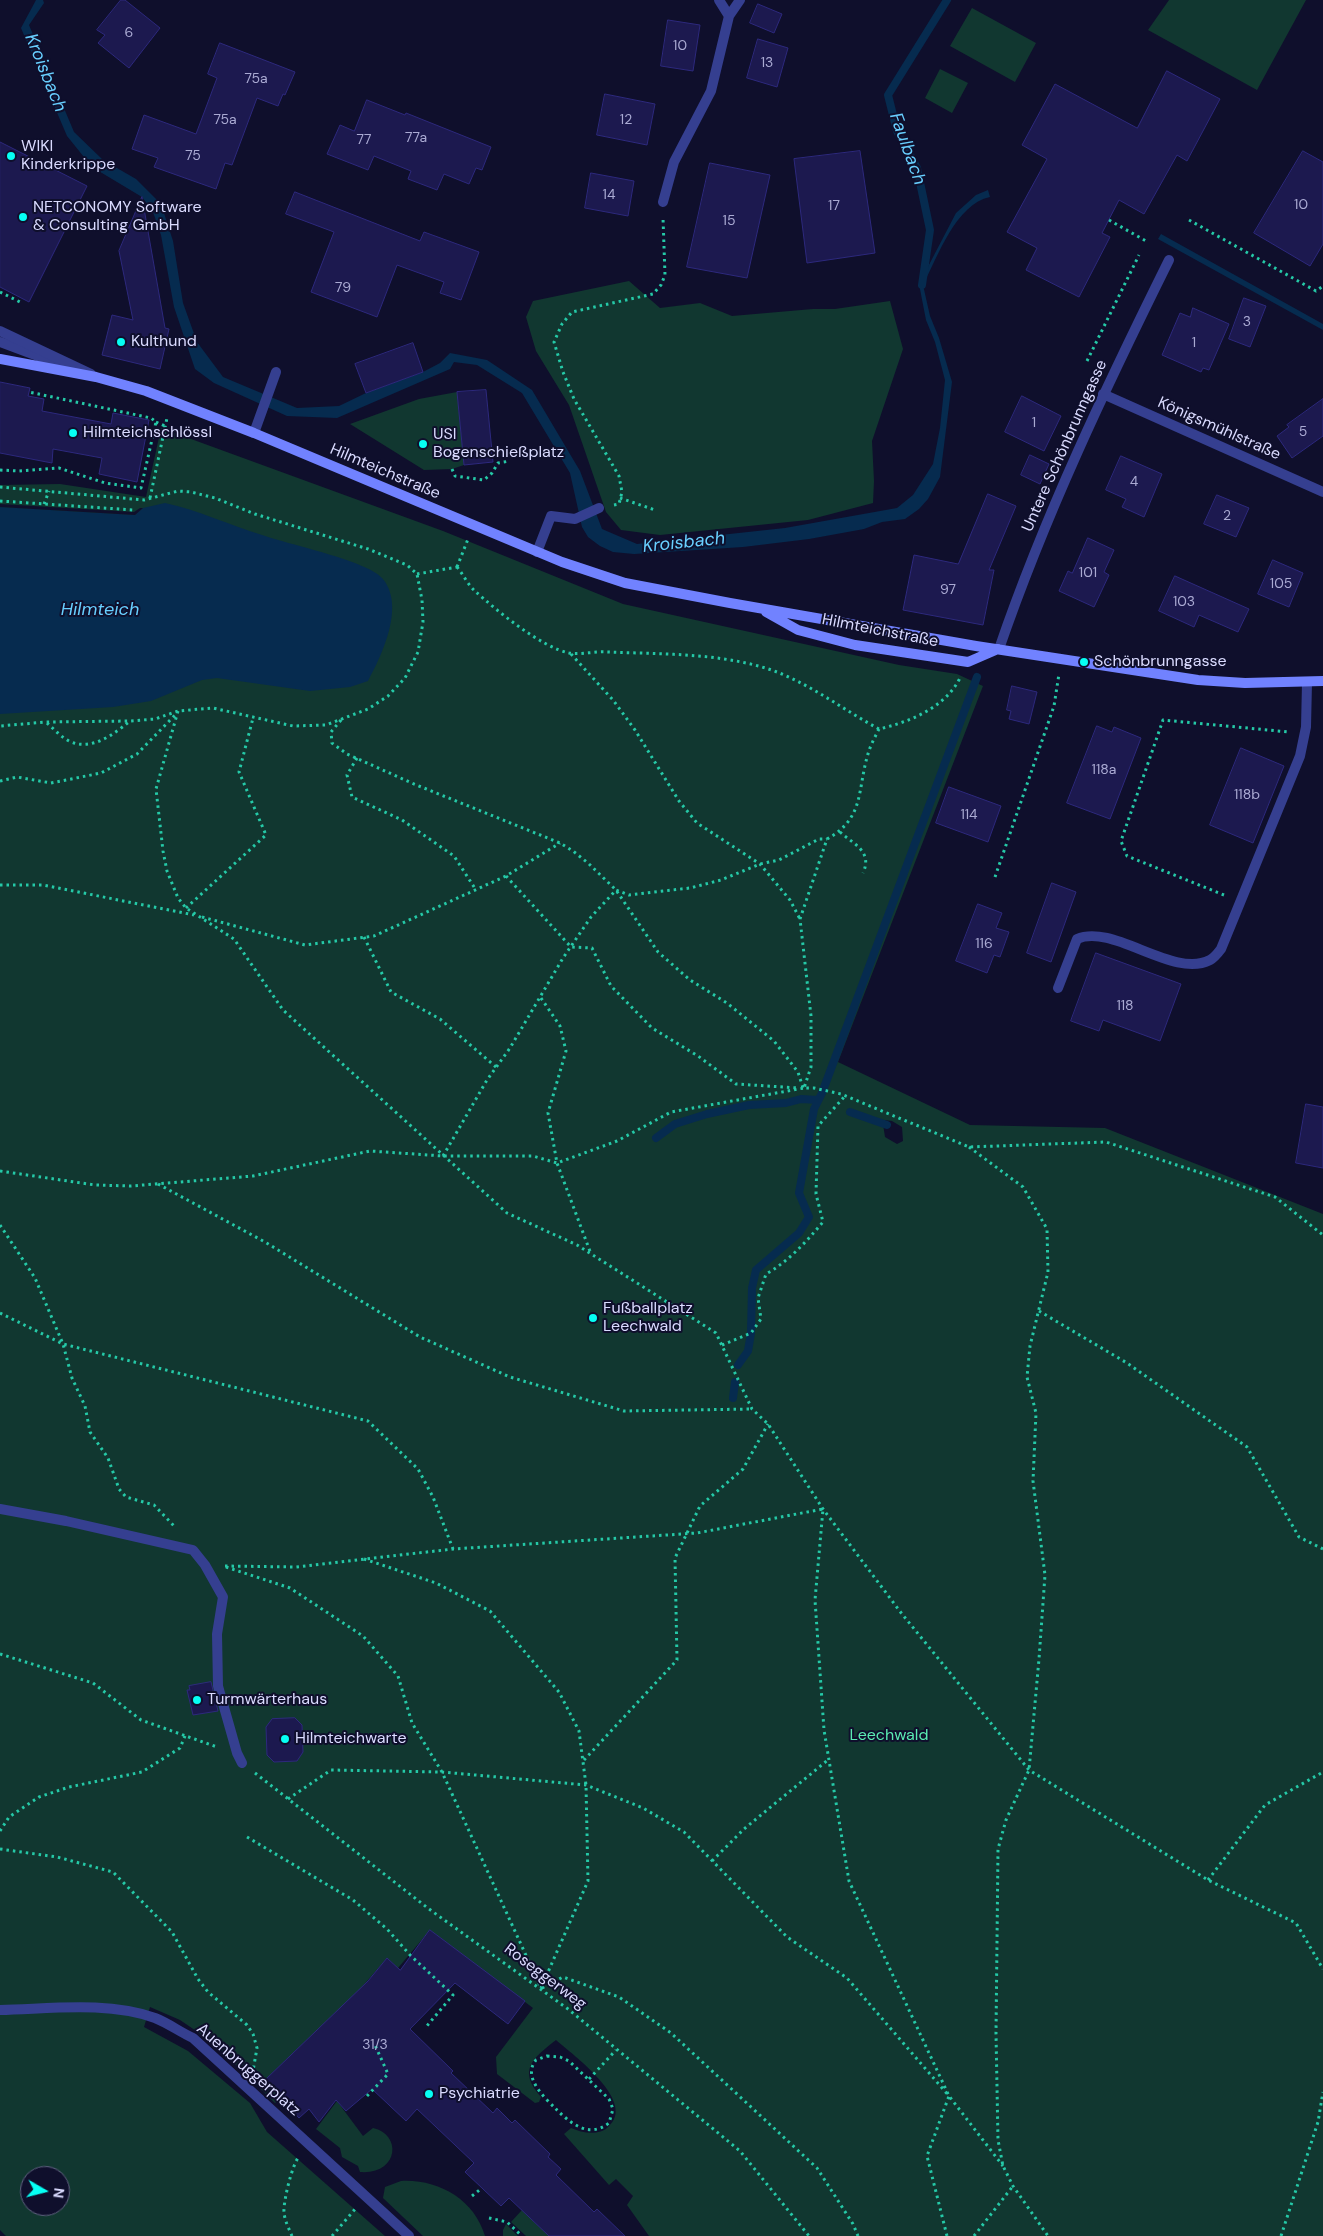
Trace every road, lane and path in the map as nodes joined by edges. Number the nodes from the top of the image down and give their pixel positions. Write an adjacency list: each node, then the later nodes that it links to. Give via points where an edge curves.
1 (719, 0): 3 (street)
2 (740, 0): 3 (street)
3 (729, 16): 4 (street, via 711,91 674,162)
4 (663, 202): 32 (path, via 665,275 661,285 653,294 572,312 554,342 574,399 619,476)
5 (1109, 220): 7 (path)
6 (1189, 220): 10 (path, via 1316,291)
7 (1146, 241)
8 (1138, 255): 16 (path)
9 (1169, 260): 20 (street, Untere Schönbrunngasse)
10 (1323, 286)
11 (0, 292): 12 (path)
12 (22, 303)
13 (0, 331): 18 (street)
14 (0, 342): 18 (street)
15 (0, 359): 18 (main road, Hilmteichstraße)
16 (1087, 361)
17 (276, 372): 24 (street)
18 (96, 377): 21 (main road, Hilmteichstraße)
19 (29, 392): 22 (path, via 151,418)
20 (1103, 394): 30 (street, Königsmühlstraße); 41 (street, Untere Schönbrunngasse, via 1023,581)
21 (172, 401): 23 (path); 24 (main road, Hilmteichstraße)
22 (156, 422): 23 (path); 27 (path, via 141,488 105,483 59,468)
23 (166, 426): 31 (path)
24 (254, 433): 38 (main road, Hilmteichstraße)
25 (510, 461): 26 (path, via 498,463 484,480 455,476)
26 (452, 469)
27 (0, 470)
28 (0, 487): 29 (path)
29 (49, 490): 31 (path, via 130,499); 34 (path)
30 (1323, 492)
31 (150, 498): 39 (path, via 178,491 216,498 288,525 368,549 407,565)
32 (620, 498): 35 (path, via 619,504); 37 (path)
33 (0, 501): 34 (path)
34 (44, 504): 36 (path)
35 (600, 508): 38 (street, via 575,519 551,516)
36 (134, 510)
37 (655, 510)
38 (537, 552): 40 (main road, Hilmteichstraße, via 624,583)
39 (417, 574): 42 (path, via 457,566 473,590 514,622 550,645); 49 (path, via 423,622 418,652 405,678 388,696)
40 (759, 608): 41 (main road, Hilmteichstraße); 41 (main road, Hilmteichstraße, via 798,630 855,645 968,662)
41 (999, 649): 43 (main road, Hilmteichstraße)
42 (570, 653): 53 (path, via 672,655 761,667 792,678); 60 (path, via 613,700 697,823)
43 (1061, 659): 46 (main road, Hilmteichstraße, via 1198,680); 63 (path, via 1054,706)
44 (964, 672): 53 (path, via 940,703 905,723)
45 (1323, 682): 46 (main road, Hilmteichstraße)
46 (1307, 683): 54 (street)
47 (178, 711): 48 (path, via 213,708); 50 (path, via 155,719); 56 (path, via 137,754 101,773 50,783 18,777); 68 (path, via 156,788 167,871 178,898)
48 (253, 718): 49 (path, via 293,726 326,725); 68 (path, via 239,772 266,835)
49 (341, 720): 55 (path, via 331,732 332,743)
50 (130, 721): 51 (path); 51 (path, via 109,738 83,744 69,741)
51 (46, 722): 52 (path)
52 (0, 726)
53 (879, 729): 57 (path, via 868,754 860,798 851,820)
54 (1305, 733): 67 (street, via 1300,756); 67 (path, via 1163,720 1121,841 1127,856)
55 (357, 758): 59 (path, via 441,796); 65 (path, via 347,774 352,797 402,820 454,856)
56 (0, 780)
57 (840, 832): 58 (path); 61 (path, via 864,852)
58 (827, 839): 60 (path, via 819,839 779,860); 70 (path)
59 (560, 843): 62 (path); 66 (path, via 588,862)
60 (760, 864): 66 (path, via 690,888 629,895); 70 (path, via 790,900)
61 (863, 873)
62 (506, 876): 65 (path); 72 (path)
63 (995, 877)
64 (0, 885): 69 (path, via 43,885)
65 (476, 890): 71 (path, via 374,936)
66 (616, 890): 72 (path); 76 (path, via 658,952 690,980 727,1003 774,1041 798,1072)
67 (1241, 902): 73 (street, via 1221,949 1212,959 1201,964 1182,963 1086,935 1077,939)
68 (186, 908): 69 (path)
69 (197, 916): 71 (path, via 305,945); 79 (path, via 234,939 283,1010)
70 (800, 919): 76 (path, via 811,1016 811,1068)
71 (364, 937): 75 (path, via 391,992 440,1019)
72 (570, 947): 74 (path); 76 (path, via 592,948 611,986 652,1028 736,1084)
73 (1058, 988)
74 (541, 998): 75 (path); 80 (path, via 560,1026 566,1051 548,1113)
75 (496, 1067): 79 (path)
76 (804, 1088): 77 (path); 80 (path, via 671,1112 617,1141)
77 (843, 1095): 78 (path); 89 (path, via 818,1126 816,1194 823,1222 780,1266 766,1274 758,1298 762,1319 751,1333)
78 (969, 1147): 84 (path, via 1106,1142 1275,1197); 86 (path, via 1023,1187 1047,1229 1048,1272)
79 (443, 1156): 80 (path, via 534,1156); 82 (path, via 370,1151 253,1176); 85 (path, via 507,1213)
80 (557, 1163): 85 (path)
81 (0, 1171): 82 (path, via 95,1185)
82 (157, 1184): 90 (path, via 265,1242 420,1337 510,1377 624,1411)
83 (0, 1225): 88 (path, via 35,1278)
84 (1323, 1235)
85 (592, 1254): 89 (path, via 716,1333)
86 (1039, 1311): 96 (path, via 1127,1363 1247,1447 1298,1537); 105 (path, via 1030,1346 1027,1377 1036,1413 1033,1480 1045,1575)
87 (0, 1313): 88 (path)
88 (63, 1344): 95 (path, via 368,1421 418,1469 433,1497); 97 (path, via 72,1378 85,1406 90,1432 108,1458 119,1489 126,1497 154,1505 168,1517)
89 (722, 1345): 90 (path)
90 (752, 1408): 91 (path)
91 (768, 1424): 92 (path); 94 (path, via 743,1469 700,1506)
92 (823, 1509): 94 (path); 102 (path, via 815,1600); 105 (path, via 902,1614)
93 (0, 1510): 97 (street, via 66,1521)
94 (686, 1534): 95 (path); 103 (path, via 675,1558 677,1660)
95 (453, 1549): 98 (path)
96 (1323, 1549)
97 (193, 1550): 101 (street, via 223,1596 217,1634 218,1686)
98 (363, 1559): 103 (path, via 436,1583 490,1612 560,1692 579,1731); 106 (path, via 296,1567 222,1566 290,1588 363,1636 398,1676 412,1723)
99 (0, 1654): 100 (path, via 93,1683 141,1720)
100 (184, 1736): 101 (path); 110 (path, via 180,1748 142,1772 69,1787 39,1797 9,1816)
101 (237, 1753): 104 (street)
102 (829, 1759): 113 (path, via 744,1829); 125 (path, via 849,1881)
103 (584, 1760): 108 (path)
104 (242, 1763): 109 (path, Roseggerweg)
105 (1029, 1770): 114 (path); 127 (path, via 1006,1820 998,1849 996,2033 998,2140)
106 (442, 1772): 108 (path); 109 (path, via 331,1770); 116 (path)
107 (1323, 1772): 114 (path, via 1265,1805)
108 (586, 1785): 113 (path, via 643,1808 684,1832); 116 (path, via 588,1881)
109 (288, 1799): 116 (path, Roseggerweg, via 429,1909)
110 (0, 1832)
111 (248, 1837): 118 (path, via 360,1906 453,1995)
112 (0, 1849): 122 (path, via 57,1857 113,1872 172,1932 208,1992 253,2034 257,2048 256,2063)
113 (712, 1861): 125 (path, via 786,1937 847,1978)
114 (1208, 1880): 115 (path, via 1296,1923)
115 (1323, 1969)
116 (541, 1988): 120 (path, Roseggerweg); 138 (path, via 563,1977 619,1997 671,2034 818,2168)
117 (0, 2010): 122 (street, Auenbruggerplatz, via 94,2008 128,2011 155,2019 192,2038)
118 (426, 2027)
119 (375, 2045): 124 (path, via 388,2074)
120 (616, 2050): 121 (path); 137 (path, Roseggerweg, via 740,2151)
121 (589, 2079): 121 (path, via 570,2061 560,2057 543,2057 532,2065 537,2088 567,2120 579,2128 598,2129 609,2123 613,2109 609,2099)
122 (249, 2088): 126 (street, Auenbruggerplatz)
123 (1323, 2092): 142 (path, via 1318,2122)
124 (367, 2096)
125 (949, 2096): 127 (path); 139 (path, via 927,2156)
126 (309, 2146): 130 (street, Auenbruggerplatz); 133 (path, via 294,2165 284,2207)
127 (1003, 2166): 128 (path)
128 (1012, 2186): 140 (path); 141 (path)
129 (482, 2188): 131 (path)
130 (367, 2196): 134 (path); 135 (street, Auenbruggerplatz)
131 (472, 2196)
132 (489, 2218): 136 (path, via 507,2222)
133 (292, 2236)
134 (332, 2236)
135 (409, 2236)
136 (522, 2236)
137 (809, 2236)
138 (858, 2236)
139 (947, 2236)
140 (974, 2236)
141 (1048, 2236)
142 (1281, 2236)

